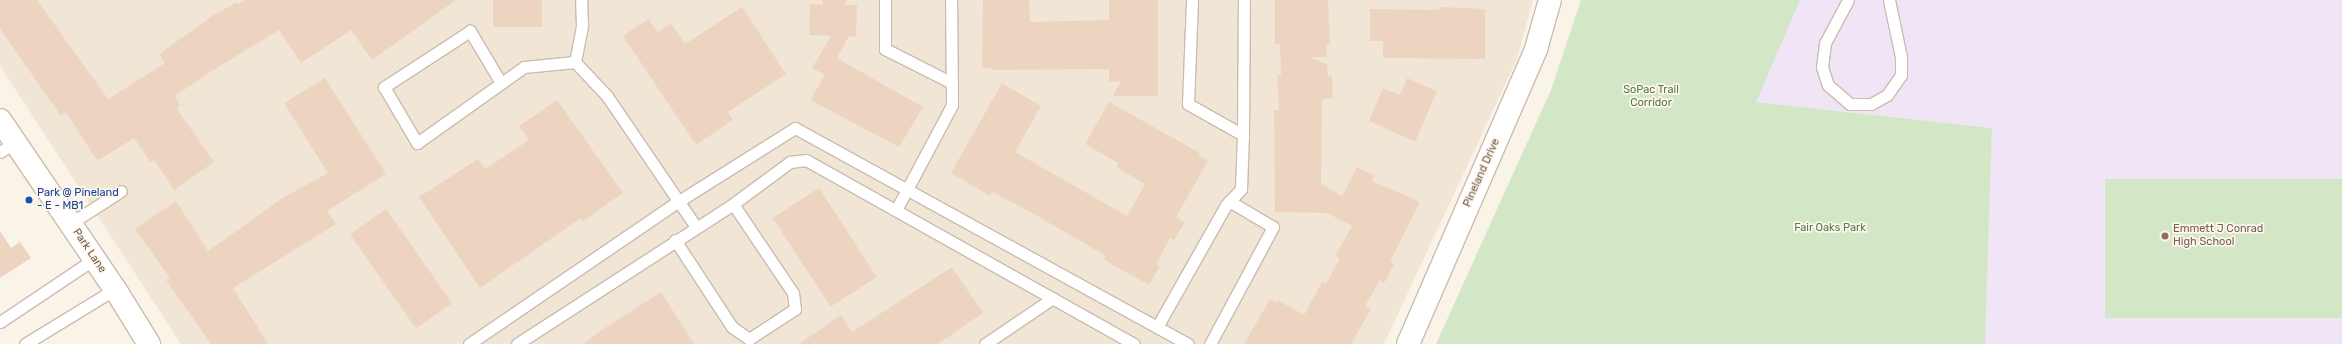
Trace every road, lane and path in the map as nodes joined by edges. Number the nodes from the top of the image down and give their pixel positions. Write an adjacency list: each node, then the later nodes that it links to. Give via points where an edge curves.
1 (581, 0): 9 (lane, via 582,24)
2 (884, 0): 11 (lane, via 885,49)
3 (951, 0): 11 (lane)
4 (1192, 0): 13 (lane, via 1188,104)
5 (1244, 0): 13 (lane)
6 (1550, 0): 37 (street, Pineland Drive, via 1536,48)
7 (1848, 0): 8 (lane, via 1825,43 1822,67 1828,85 1850,104 1871,104 1887,95 1901,75 1901,57)
8 (1889, 0)
9 (575, 62): 10 (lane, via 524,67); 18 (lane, via 607,96)
10 (501, 83): 10 (lane, via 417,143 384,87 470,31)
11 (952, 83): 15 (lane, via 952,105)
12 (0, 120): 14 (street, Park Lane)
13 (1243, 135): 17 (lane, via 1240,189)
14 (7, 147): 21 (street, Park Lane)
15 (907, 189): 18 (lane, via 795,128); 20 (lane); 28 (lane)
16 (121, 191): 21 (lane)
17 (1229, 201): 28 (lane); 36 (lane, via 1273,227)
18 (679, 202): 22 (lane); 31 (lane)
19 (733, 204): 20 (lane, via 790,162 806,160); 22 (lane); 23 (lane, via 793,293 795,309 749,339 732,327)
20 (896, 210): 26 (lane)
21 (71, 223): 24 (street, Park Lane)
22 (696, 227): 23 (lane)
23 (675, 240): 32 (lane)
24 (94, 259): 25 (street, Park Lane); 27 (lane)
25 (115, 289): 29 (lane); 30 (street, Park Lane)
26 (1053, 298): 33 (lane); 34 (lane)
27 (0, 322)
28 (1157, 327): 35 (lane)
29 (25, 344)
30 (149, 344)
31 (469, 344)
32 (517, 344)
33 (985, 344)
34 (1134, 344)
35 (1188, 344)
36 (1210, 344)
37 (1408, 344)

